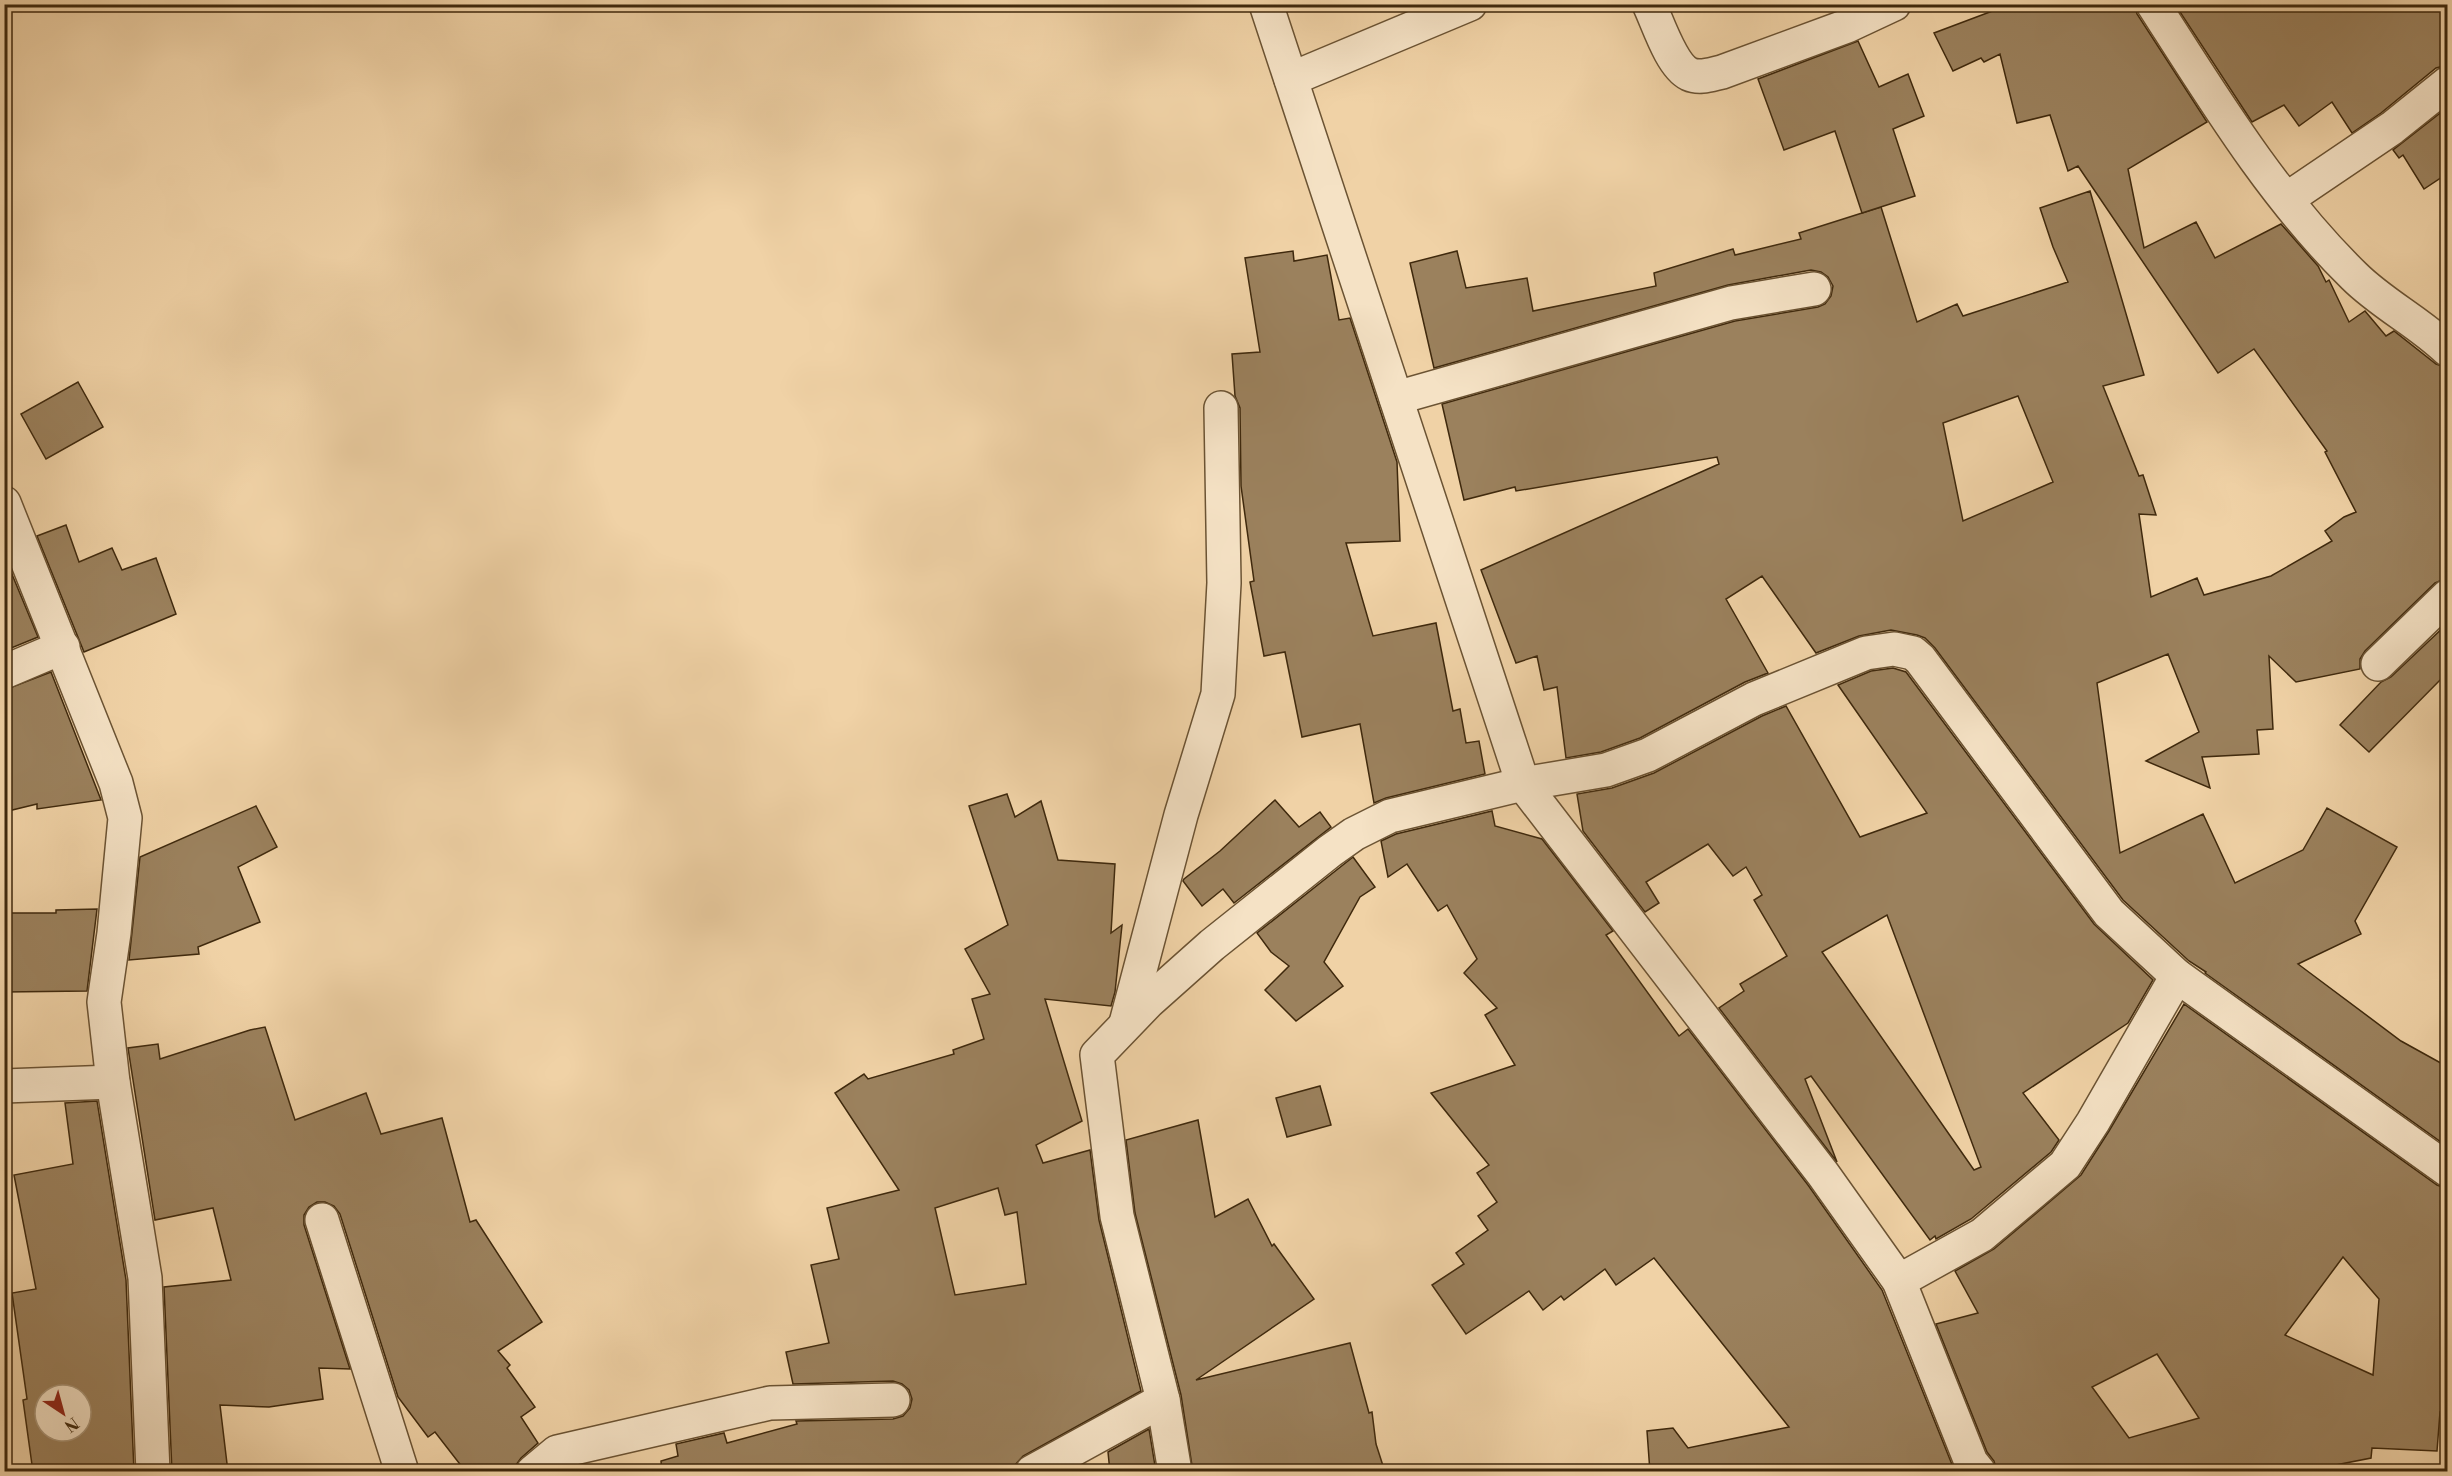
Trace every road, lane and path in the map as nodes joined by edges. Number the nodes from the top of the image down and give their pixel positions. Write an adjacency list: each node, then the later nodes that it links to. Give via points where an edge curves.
1 (1266, 4): 6 (street)
2 (1470, 4): 6 (street)
3 (1649, 4): 4 (street, via 1675,62 1689,74 1702,76 1847,26)
4 (1894, 4)
5 (2153, 4): 8 (street, via 2241,140)
6 (1291, 79): 11 (street)
7 (2448, 83): 8 (street, via 2392,128)
8 (2287, 199): 10 (street, via 2355,278)
9 (1814, 289): 11 (street, via 1731,303)
10 (2448, 350)
11 (1396, 398): 18 (street)
12 (1221, 408): 20 (street, via 1224,583 1218,694 1181,815)
13 (4, 503): 15 (street)
14 (2448, 596): 16 (street)
15 (63, 647): 17 (street); 21 (street, via 116,783 125,818 104,1002)
16 (2378, 664)
17 (4, 672)
18 (1523, 784): 19 (street, via 1606,770 1648,755 1754,699 1866,653 1894,649 1913,653 2109,913); 20 (street, via 1390,816 1354,834 1212,945); 25 (street, via 1823,1174)
19 (2177, 976): 23 (street); 25 (street, via 2065,1165 1982,1235)
20 (1126, 1025): 27 (street, via 1097,1055 1117,1216)
21 (112, 1082): 22 (street); 28 (street, via 145,1278)
22 (4, 1086)
23 (2448, 1170)
24 (322, 1220): 29 (street)
25 (1899, 1281): 33 (street, via 1971,1462)
26 (893, 1400): 30 (street, via 770,1402 557,1452)
27 (1163, 1400): 31 (street); 32 (street)
28 (153, 1472)
29 (402, 1472)
30 (533, 1472)
31 (1032, 1472)
32 (1175, 1472)
33 (1979, 1472)

